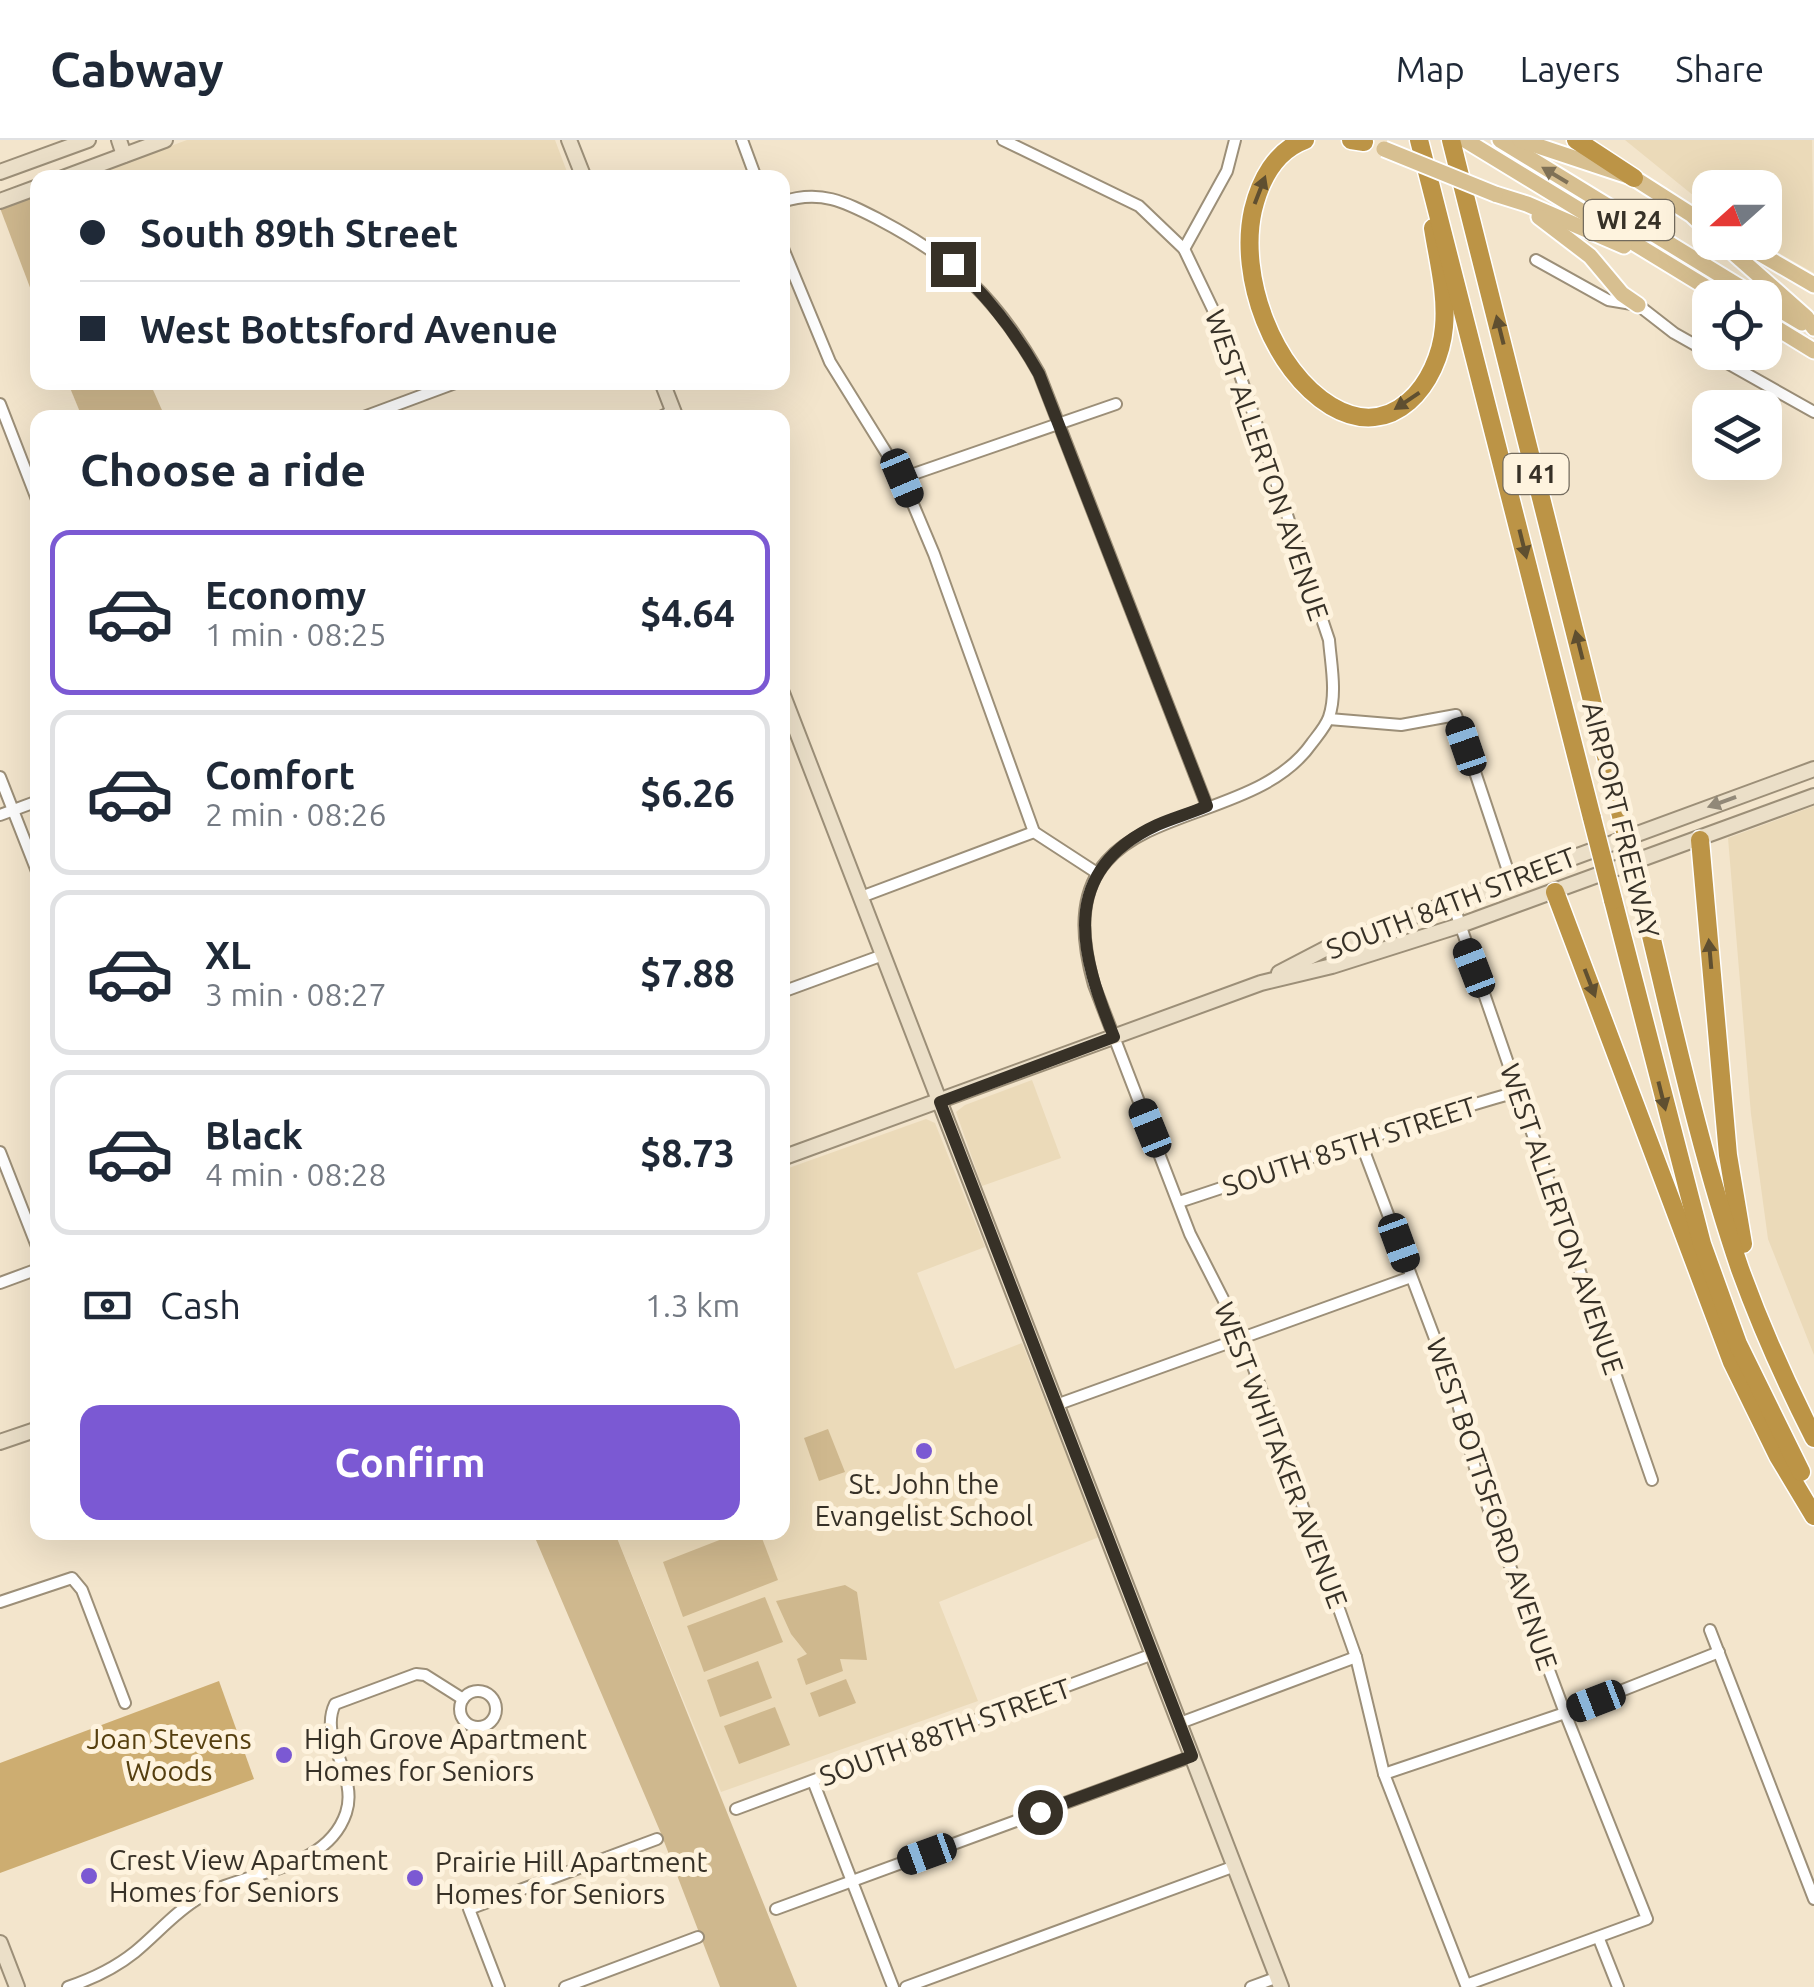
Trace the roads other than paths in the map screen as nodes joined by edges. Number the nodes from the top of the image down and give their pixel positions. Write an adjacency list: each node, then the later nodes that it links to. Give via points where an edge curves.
1 (88, 140): 19 (street)
2 (165, 140): 15 (street)
3 (569, 140): 17 (street)
4 (742, 140): 18 (street)
5 (1003, 140): 27 (street, WEST ALLERTON AVENUE, via 1139,206)
6 (1235, 140): 27 (street)
7 (1305, 140): 20 (highway, one-way to 7, via 1444,300 1438,360 1421,392 1404,406 1377,415 1348,413 1313,393 1290,366 1265,318 1252,268 1258,192 1278,158)
8 (1419, 140): 20 (highway, AIRPORT FREEWAY / I 41)
9 (1451, 140): 84 (highway, AIRPORT FREEWAY / I 41, one-way to 9, bridge, via 1752,1302 1715,1186)
10 (1465, 140): 28 (main road, WI 24)
11 (1500, 140): 34 (main road, WI 24, one-way to 11)
12 (1520, 140): 21 (main road)
13 (1576, 140): 21 (highway)
14 (1359, 141): 25 (main road, bridge)
15 (122, 148): 16 (street)
16 (79, 170)
17 (581, 170)
18 (753, 170)
19 (0, 172)
20 (1430, 178): 90 (highway, AIRPORT FREEWAY / I 41, one-way to 90, bridge, via 1702,1244 1738,1344)
21 (1634, 178): 26 (main road)
22 (30, 190): 23 (street)
23 (0, 200)
24 (790, 200): 46 (street, via 830,196 953,264 1016,333)
25 (1520, 204): 28 (main road); 36 (main road, via 1590,256)
26 (1692, 216)
27 (1184, 249): 50 (street, WEST ALLERTON AVENUE, via 1230,345 1329,640)
28 (1647, 251): 33 (main road, WI 24)
29 (1536, 260): 36 (street, via 1608,300)
30 (1742, 260): 38 (main road)
31 (1771, 260): 35 (main road)
32 (790, 265): 47 (street, via 830,362)
33 (1695, 280)
34 (1729, 280)
35 (1814, 285)
36 (1638, 304): 45 (street, via 1674,333)
37 (1782, 311): 38 (main road)
38 (1814, 329)
39 (1782, 332): 40 (main road)
40 (1814, 351)
41 (436, 390): 44 (street)
42 (0, 404): 48 (street)
43 (1116, 404): 46 (street)
44 (383, 410)
45 (1814, 412)
46 (1058, 423): 47 (street); 55 (street)
47 (902, 478): 59 (street)
48 (30, 481)
49 (790, 714): 66 (street)
50 (1329, 719): 55 (street, via 1304,755 1274,780); 64 (street, via 1401,725 1456,715)
51 (1814, 769): 58 (street, SOUTH 84TH STREET, one-way to 58)
52 (0, 778): 56 (street)
53 (1814, 796): 60 (street, SOUTH 84TH STREET)
54 (30, 805): 56 (street)
55 (1207, 806): 63 (street, via 1143,833)
56 (13, 810): 57 (street); 61 (street)
57 (0, 815)
58 (1672, 820): 60 (street); 62 (street, SOUTH 84TH STREET)
59 (1034, 832): 63 (street); 66 (street)
60 (1700, 840): 65 (street, SOUTH 84TH STREET); 84 (highway, one-way to 60, via 1792,1370 1745,1250 1735,1204)
61 (30, 854)
62 (1547, 867): 64 (street, SOUTH 84TH STREET); 65 (street)
63 (1098, 872): 72 (street, WEST WHITAKER AVENUE, via 1088,902 1085,954)
64 (1511, 880): 67 (street, SOUTH 84TH STREET)
65 (1555, 892): 68 (street, SOUTH 84TH STREET); 91 (highway, one-way to 91, via 1732,1362)
66 (861, 896): 69 (street)
67 (1452, 901): 68 (street, WEST ALLERTON AVENUE); 70 (street, SOUTH 84TH STREET, via 1326,948)
68 (1458, 926): 70 (street, SOUTH 84TH STREET); 73 (street, WEST ALLERTON AVENUE)
69 (883, 955): 71 (street); 74 (street)
70 (1260, 983): 72 (street, SOUTH 84TH STREET)
71 (790, 989)
72 (1114, 1037): 74 (street, SOUTH 84TH STREET); 78 (street, WEST WHITAKER AVENUE)
73 (1520, 1091): 75 (street, SOUTH 85TH STREET); 89 (street, WEST ALLERTON AVENUE)
74 (940, 1102): 77 (street, SOUTH 84TH STREET); 85 (street)
75 (1361, 1143): 78 (street, SOUTH 85TH STREET); 81 (street, WEST BOTTSFORD AVENUE)
76 (0, 1152): 79 (street)
77 (790, 1155)
78 (1179, 1202): 83 (street, WEST WHITAKER AVENUE)
79 (30, 1229)
80 (30, 1272): 82 (street)
81 (1411, 1276): 83 (street); 99 (street, WEST BOTTSFORD AVENUE)
82 (0, 1283)
83 (1243, 1338): 85 (street); 96 (street, WEST WHITAKER AVENUE)
84 (1792, 1395): 87 (highway, AIRPORT FREEWAY / I 41)
85 (1056, 1405): 95 (street)
86 (30, 1431): 88 (street)
87 (1814, 1438)
88 (0, 1442)
89 (1652, 1480)
90 (1814, 1498)
91 (1814, 1516)
92 (0, 1602): 98 (street, via 72,1578)
93 (1710, 1630): 94 (street)
94 (1719, 1652): 99 (street); 108 (street)
95 (1152, 1654): 100 (street); 103 (street, SOUTH 88TH STREET)
96 (1356, 1657): 100 (street); 102 (street, WEST WHITAKER AVENUE)
97 (463, 1698): 116 (street, via 416,1674 335,1704 328,1722 350,1796 329,1842 204,1894 124,1960)
98 (125, 1703)
99 (1565, 1713): 102 (street); 111 (street, WEST BOTTSFORD AVENUE, via 1647,1919)
100 (1180, 1724): 101 (street)
101 (1192, 1756): 106 (street); 107 (street)
102 (1384, 1774): 114 (street, WEST WHITAKER AVENUE)
103 (813, 1781): 104 (street, SOUTH 88TH STREET); 107 (street)
104 (736, 1809)
105 (657, 1839): 117 (street, via 469,1909)
106 (1236, 1866): 113 (street); 120 (street)
107 (852, 1881): 109 (street); 119 (street)
108 (1814, 1899)
109 (776, 1910)
110 (698, 1937): 118 (street)
111 (1599, 1938): 114 (street); 122 (street)
112 (0, 1943): 115 (street)
113 (1280, 1982): 121 (street)
114 (1466, 1985)
115 (17, 1987)
116 (68, 1987)
117 (499, 1987)
118 (565, 1987)
119 (894, 1987)
120 (906, 1987)
121 (1250, 1987)
122 (1618, 1987)

